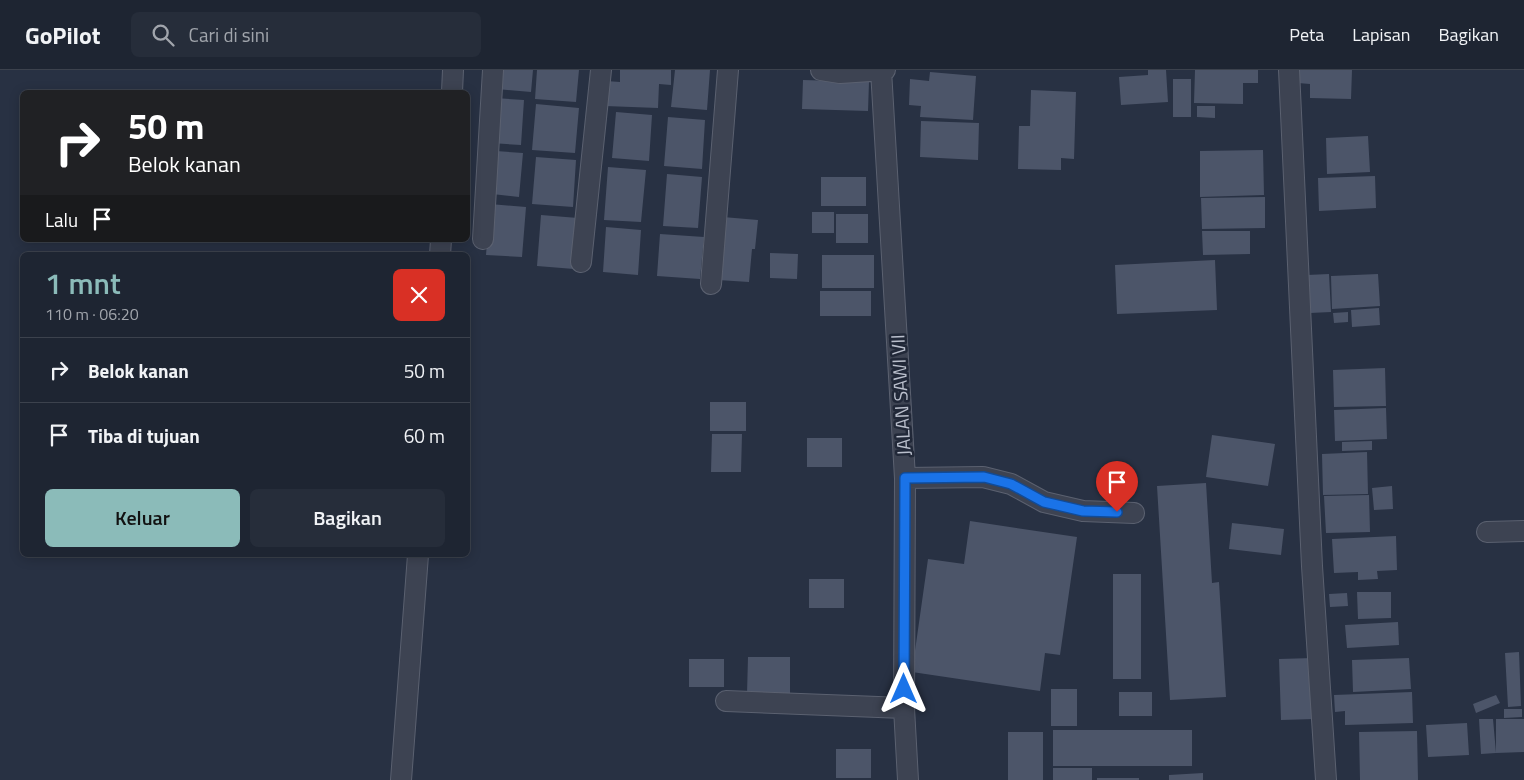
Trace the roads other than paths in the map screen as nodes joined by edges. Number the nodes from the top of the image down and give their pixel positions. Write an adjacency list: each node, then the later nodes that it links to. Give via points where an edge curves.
1 (454, 70): 9 (street)
2 (493, 70): 10 (street)
3 (601, 70): 11 (street)
4 (728, 70): 12 (street)
5 (821, 70): 6 (street, via 840,73)
6 (881, 70): 7 (street); 13 (street, JALAN SAWI VII)
7 (886, 70)
8 (1289, 70): 22 (street, via 1312,566)
9 (452, 90)
10 (482, 240)
11 (581, 262)
12 (711, 284)
13 (905, 478): 14 (street, via 984,477 1011,484 1044,502 1083,511); 19 (street, JALAN SAWI VII)
14 (1134, 513)
15 (1524, 531): 16 (street)
16 (1488, 532)
17 (418, 557): 20 (street)
18 (726, 701): 19 (street)
19 (904, 708): 21 (street, JALAN SAWI VII)
20 (401, 780)
21 (908, 780)
22 (1326, 780)

